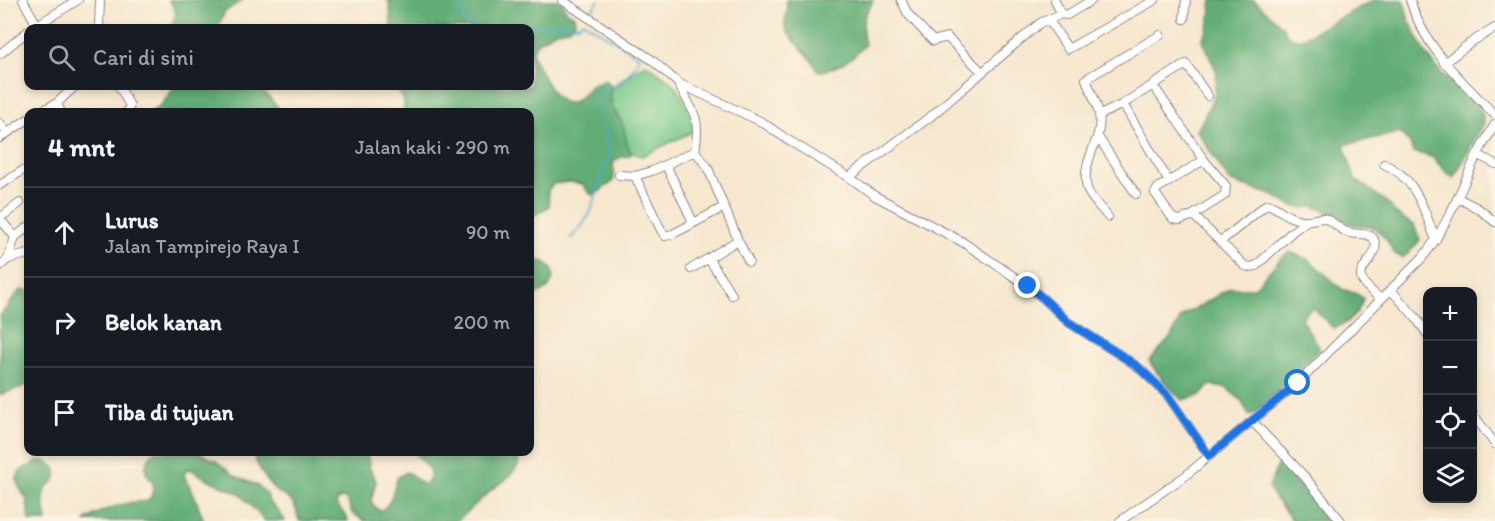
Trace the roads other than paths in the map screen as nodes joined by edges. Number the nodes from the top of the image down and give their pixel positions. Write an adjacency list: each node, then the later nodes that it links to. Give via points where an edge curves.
1 (23, 0): 14 (street)
2 (78, 0): 15 (street)
3 (100, 0): 16 (street)
4 (562, 0): 23 (street, via 652,60)
5 (901, 0): 22 (street, via 908,14 933,41 947,37)
6 (1055, 0): 11 (street)
7 (1092, 0): 11 (street)
8 (1155, 0): 13 (street, via 1068,49)
9 (1186, 0): 12 (street)
10 (1410, 0): 21 (street, via 1424,33)
11 (1061, 15): 13 (street)
12 (1184, 19)
13 (1049, 20): 22 (street, via 1040,23)
14 (32, 24)
15 (40, 24)
16 (99, 24)
17 (1495, 28): 21 (street)
18 (1160, 35): 33 (street, via 1086,79)
19 (24, 36): 20 (street)
20 (0, 54)
21 (1444, 63): 34 (street)
22 (982, 72): 49 (street, via 930,117)
23 (678, 83): 40 (street, via 697,120); 49 (street, via 762,122)
24 (1153, 85): 27 (street, via 1186,64); 29 (street); 42 (street)
25 (71, 90): 28 (street)
26 (121, 90): 32 (street)
27 (1208, 96)
28 (57, 103): 30 (street); 31 (street)
29 (1123, 104): 33 (street); 50 (street)
30 (47, 108)
31 (59, 108)
32 (129, 108)
33 (1100, 115): 39 (street)
34 (1495, 115)
35 (24, 122): 38 (street)
36 (0, 123): 38 (street)
37 (1495, 124): 41 (street)
38 (3, 135)
39 (1098, 136): 52 (street); 57 (street, via 1086,176 1089,191)
40 (695, 151): 45 (street); 55 (street, via 707,166)
41 (1478, 154): 44 (street); 53 (street)
42 (1204, 160): 50 (street); 56 (street, via 1226,186 1226,192)
43 (1384, 164): 65 (street, via 1409,182 1425,209)
44 (1495, 164)
45 (666, 165): 48 (street); 60 (street)
46 (22, 171): 51 (street)
47 (619, 175): 48 (street)
48 (635, 176): 60 (street, via 665,236)
49 (849, 177): 80 (street, via 875,196 961,241 1028,286 1068,322 1138,367 1168,396)
50 (1169, 182): 56 (street, via 1155,193 1173,219)
51 (0, 185)
52 (1136, 194)
53 (1458, 198): 61 (street); 65 (street)
54 (20, 203): 58 (street)
55 (724, 207): 60 (street); 64 (street)
56 (1193, 216): 66 (street)
57 (1108, 217)
58 (0, 218): 63 (street)
59 (1308, 220): 66 (street, via 1288,216 1267,204); 66 (street, via 1252,267 1245,266); 75 (street, via 1330,220 1344,231 1369,234 1374,239 1376,247 1361,278)
60 (693, 222)
61 (1495, 222)
62 (24, 230): 63 (street)
63 (15, 237): 68 (street)
64 (738, 240): 69 (street); 70 (street)
65 (1436, 240): 73 (street)
66 (1220, 242)
67 (24, 255): 68 (street)
68 (8, 259): 71 (street)
69 (709, 259): 72 (street); 74 (street)
70 (749, 262)
71 (0, 266)
72 (691, 269)
73 (1391, 290): 75 (street); 76 (street)
74 (732, 295)
75 (1381, 299): 78 (street, via 1298,383)
76 (1423, 328)
77 (1477, 419): 79 (street)
78 (1252, 421): 80 (street); 82 (street)
79 (1495, 444)
80 (1209, 456): 81 (street)
81 (1120, 521)
82 (1341, 521)

